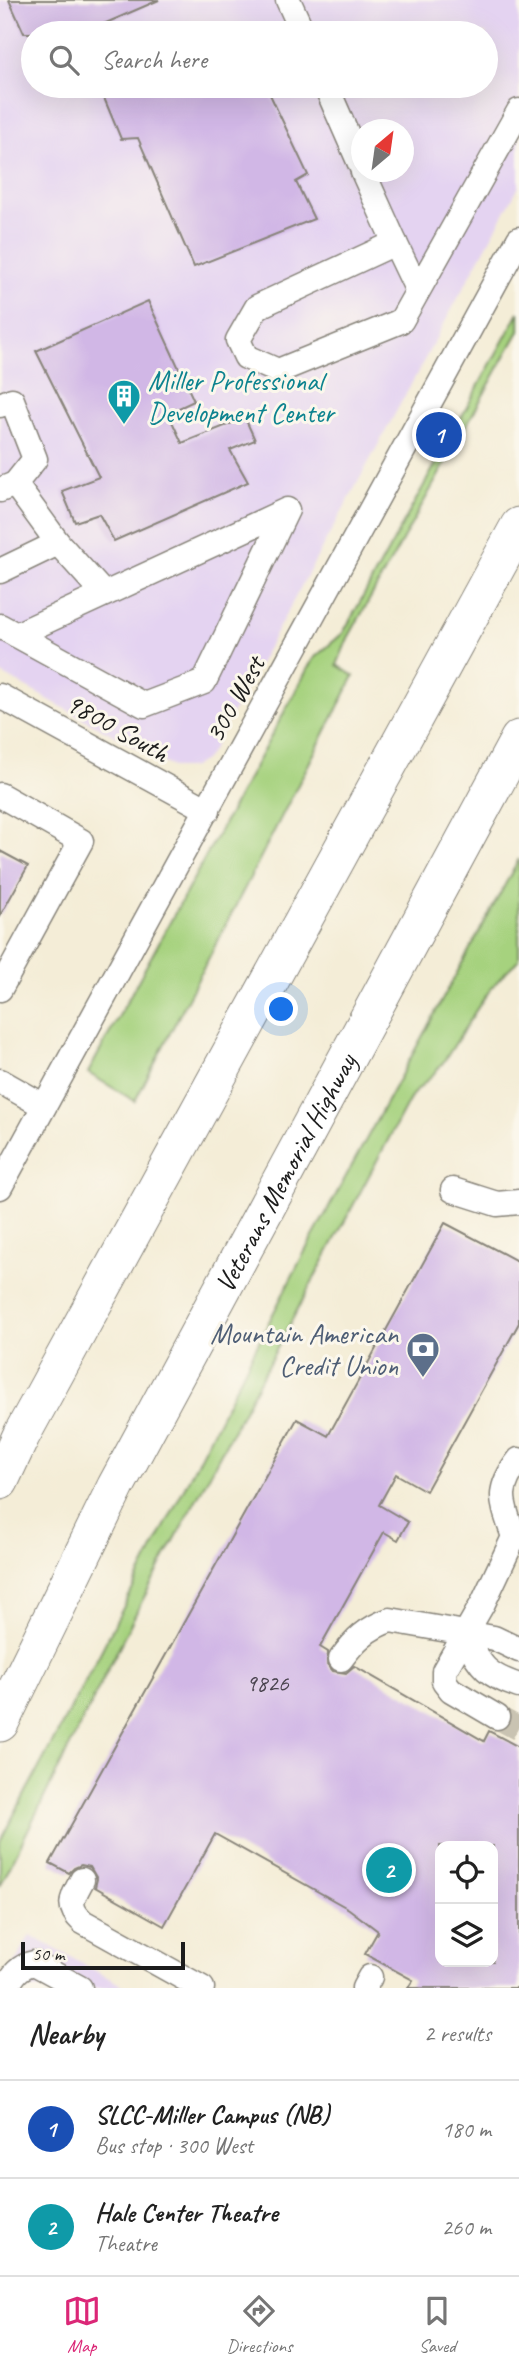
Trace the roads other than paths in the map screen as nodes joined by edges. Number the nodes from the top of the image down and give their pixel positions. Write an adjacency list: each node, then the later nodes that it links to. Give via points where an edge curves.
1 (288, 0): 2 (street)
2 (298, 21)
3 (331, 98): 5 (street)
4 (519, 111): 6 (street)
5 (351, 144)
6 (510, 148): 10 (street)
7 (368, 182): 9 (street)
8 (519, 239): 21 (street, 300 West)
9 (395, 243): 10 (street); 10 (street, via 257,307 238,340 246,357 278,371 401,321)
10 (417, 289)
11 (0, 405): 12 (street, via 12,400 35,460)
12 (8, 487): 14 (street)
13 (519, 526): 29 (highway)
14 (58, 543): 15 (street); 16 (street)
15 (0, 571)
16 (104, 594): 17 (street); 17 (street, via 287,510 204,682 144,705)
17 (8, 630)
18 (0, 696): 21 (street, 9800 South)
19 (519, 739): 36 (highway, Veterans Memorial Highway, via 116,1486)
20 (0, 795): 22 (street, via 81,841)
21 (208, 810): 24 (street, 300 West)
22 (0, 989)
23 (0, 1081): 24 (street)
24 (44, 1106): 25 (street, 300 West)
25 (0, 1187)
26 (453, 1190): 27 (street, via 497,1204)
27 (519, 1202)
28 (519, 1460): 30 (street, via 507,1475 502,1492)
29 (0, 1480)
30 (516, 1534): 31 (street)
31 (463, 1634): 32 (street, via 494,1639); 33 (street, via 390,1620 358,1637); 34 (street, via 483,1668); 35 (street, via 444,1671 444,1681)
32 (519, 1650)
33 (341, 1659)
34 (519, 1686)
35 (496, 1717)
36 (0, 1723)
37 (82, 1880): 40 (street, via 72,1900 73,1913 83,1922)
38 (6, 1988): 39 (street, via 23,1965 34,1963)
39 (80, 1988)
40 (202, 1988)

